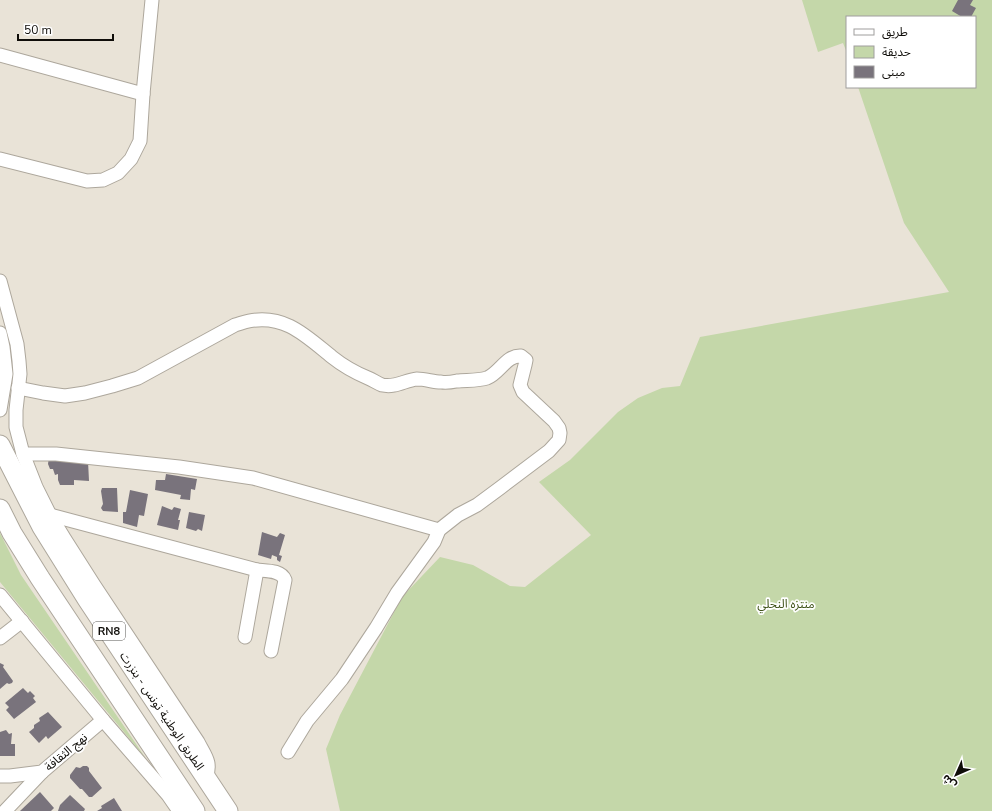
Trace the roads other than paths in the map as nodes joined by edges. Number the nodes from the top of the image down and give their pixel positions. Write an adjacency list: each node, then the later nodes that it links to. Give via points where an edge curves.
1 (152, 0): 3 (street)
2 (0, 55): 3 (street)
3 (143, 94): 4 (street, via 140,141 131,159 118,173 103,180 87,181)
4 (0, 160)
5 (0, 281): 7 (street, via 17,344 20,368)
6 (0, 333): 8 (street, via 6,374)
7 (18, 388): 10 (street, via 16,427); 13 (street, via 65,396 112,386 138,378 220,332 249,321 280,322 296,329 348,368 392,386 417,379 443,383 485,379 513,357 521,356 526,360 520,388 554,421 559,428 559,440 549,451 477,506 458,515)
8 (0, 410)
9 (0, 445): 24 (highway, الطريق الوطنية تونس - بنزرت / RN8, via 42,527)
10 (23, 454): 12 (street); 13 (street, via 56,454 253,478)
11 (0, 509): 27 (highway, RN8, via 40,578)
12 (50, 515): 14 (street); 24 (street, via 198,742 208,761 209,770)
13 (439, 530): 21 (street, via 434,542 397,593 342,679 308,721)
14 (258, 570): 17 (street); 19 (street, via 277,572 284,576 285,580)
15 (0, 595): 16 (street)
16 (22, 621): 18 (street); 20 (street)
17 (245, 637)
18 (0, 638)
19 (271, 651)
20 (103, 720): 22 (street, نهج الثقافة); 26 (street)
21 (288, 752)
22 (42, 772): 23 (street, نهج الثقافة); 25 (street)
23 (0, 776)
24 (206, 778): 28 (highway, الطريق الوطنية تونس - بنزرت / RN8)
25 (5, 811)
26 (179, 811)
27 (196, 811)
28 (228, 811)

